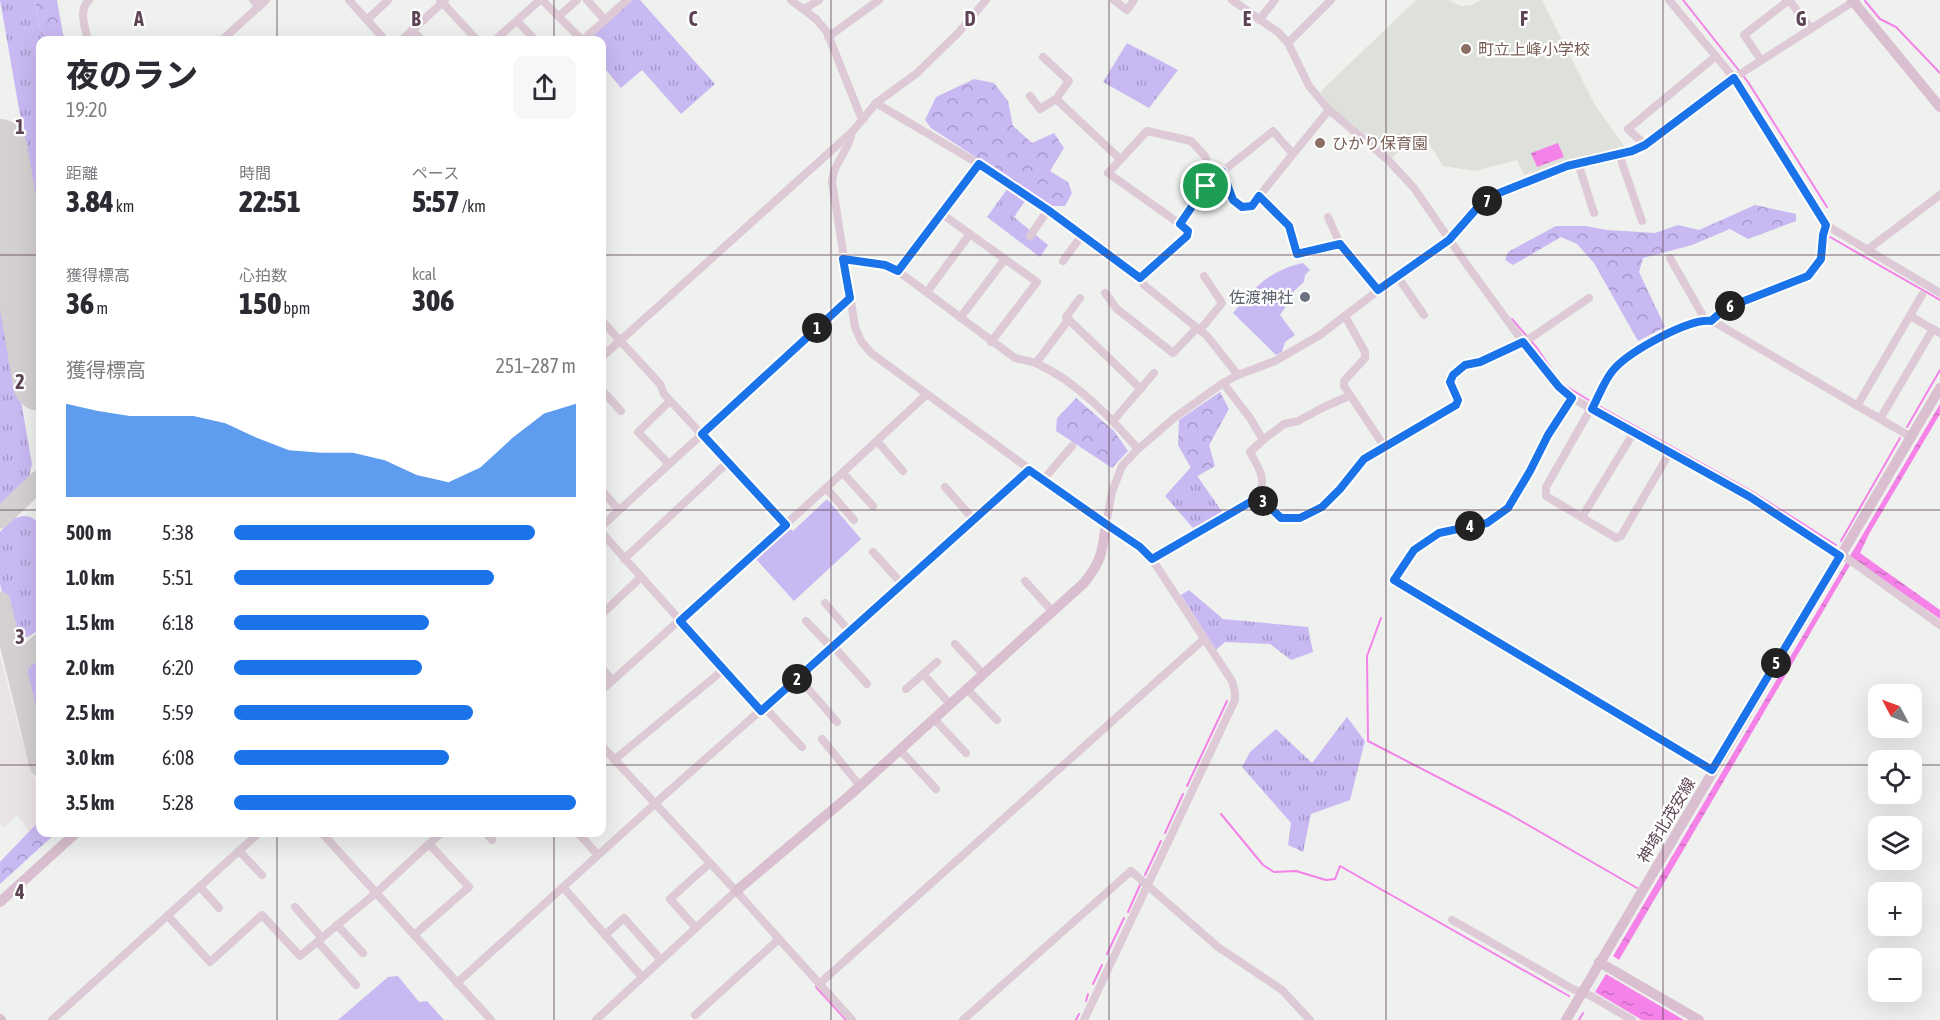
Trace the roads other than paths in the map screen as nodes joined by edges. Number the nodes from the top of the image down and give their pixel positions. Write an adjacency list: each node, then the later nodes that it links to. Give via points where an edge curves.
1 (89, 0): 31 (street, via 82,10)
2 (253, 0): 22 (street)
3 (266, 0): 22 (street)
4 (349, 0): 25 (street)
5 (388, 0): 25 (street)
6 (541, 0): 24 (street); 28 (street)
7 (577, 0): 24 (street)
8 (587, 0): 26 (street)
9 (627, 0): 26 (street)
10 (791, 0): 23 (street)
11 (819, 0): 23 (street)
12 (879, 0): 41 (street)
13 (986, 0): 49 (street, via 916,73)
14 (1114, 0): 15 (street, via 1127,10)
15 (1134, 0)
16 (1232, 0): 27 (street)
17 (1275, 0): 27 (street)
18 (1331, 0): 42 (street)
19 (1669, 0): 43 (street)
20 (442, 1): 30 (street); 36 (street)
21 (1854, 1): 29 (street); 50 (main road)
22 (259, 7): 32 (street)
23 (804, 9): 41 (street, via 822,25)
24 (559, 16): 39 (street)
25 (366, 20): 33 (street)
26 (605, 20): 40 (street)
27 (1259, 20): 42 (street)
28 (517, 21): 37 (street); 38 (street)
29 (1811, 29): 45 (street); 45 (street, via 1789,0 1744,35)
30 (412, 30): 34 (street); 35 (street)
31 (86, 36)
32 (226, 36)
33 (381, 36)
34 (406, 36)
35 (418, 36)
36 (473, 36)
37 (500, 36)
38 (531, 36)
39 (578, 36)
40 (587, 36)
41 (828, 37): 52 (street)
42 (1288, 43): 51 (street, via 1309,86)
43 (1716, 56): 46 (street); 54 (street, via 1628,129)
44 (1043, 57): 48 (street, via 1069,81)
45 (1761, 60): 46 (street)
46 (1734, 78): 54 (street); 70 (street)
47 (1030, 96): 48 (street, via 1041,109)
48 (1056, 99): 57 (street)
49 (876, 103): 52 (street); 59 (street)
50 (1940, 107)
51 (1329, 110): 55 (street); 74 (street, via 1414,188)
52 (864, 119): 53 (street)
53 (852, 132): 78 (street, via 851,141 832,172); 102 (street)
54 (1645, 145): 56 (street)
55 (1293, 154): 60 (street, via 1273,131); 63 (street)
56 (1619, 154): 58 (street); 68 (street)
57 (1120, 159): 61 (street, via 1147,131 1191,141 1205,156); 69 (street, via 1108,173)
58 (1578, 163): 65 (street); 74 (street, via 1494,195)
59 (979, 164): 64 (street); 66 (street)
60 (1222, 171): 61 (street); 63 (street, via 1233,200 1242,207 1252,206)
61 (1213, 179): 69 (street)
62 (1940, 195): 76 (street)
63 (1259, 196): 75 (street, via 1289,226 1297,254)
64 (1048, 210): 72 (street); 73 (street)
65 (1594, 213)
66 (942, 214): 71 (street); 81 (street)
67 (1328, 217): 75 (street)
68 (1642, 221)
69 (1180, 224): 84 (street, via 1188,231 1187,236)
70 (1826, 225): 76 (street); 98 (street, via 1821,259 1808,276 1726,308)
71 (970, 234): 79 (street); 86 (street)
72 (1082, 235): 80 (street); 84 (street)
73 (1029, 236)
74 (1449, 240): 83 (street); 104 (street)
75 (1340, 244): 85 (street)
76 (1867, 250): 88 (street)
77 (1670, 258): 98 (street)
78 (843, 259): 81 (street, via 885,265); 90 (street)
79 (1005, 259): 96 (street); 103 (street, via 1037,282)
80 (1063, 261)
81 (898, 271): 86 (street)
82 (1204, 276): 100 (street, via 1222,303)
83 (1397, 276): 85 (street); 93 (street)
84 (1140, 278): 100 (street)
85 (1378, 290): 94 (street)
86 (927, 292): 96 (street)
87 (1105, 293): 100 (street, via 1117,309 1173,353)
88 (1940, 293)
89 (1922, 295): 95 (street)
90 (850, 298): 113 (street, via 861,341); 123 (street)
91 (1080, 298): 97 (street, via 1066,317)
92 (1589, 298): 104 (street)
93 (1424, 315)
94 (1345, 316): 108 (street, via 1275,361); 114 (street, via 1365,352 1365,358 1344,381)
95 (1910, 316): 101 (street); 117 (street)
96 (960, 318): 103 (street)
97 (1069, 319): 106 (street); 111 (street)
98 (1707, 320): 117 (street); 118 (street, via 1673,331 1632,353 1614,368)
99 (606, 326): 102 (street)
100 (1198, 329): 108 (street)
101 (1936, 331): 120 (street)
102 (619, 341): 105 (street); 116 (street, via 660,384)
103 (991, 342): 106 (street, via 1015,358)
104 (1523, 342): 115 (street); 128 (street, via 1458,370 1450,382 1458,400 1456,405)
105 (606, 353)
106 (1036, 363): 121 (street, via 1058,375)
107 (1154, 373): 111 (street)
108 (1238, 375): 109 (street)
109 (1223, 383): 125 (street); 129 (street)
110 (1940, 388): 124 (main road, 神埼北茂安線)
111 (1141, 389): 121 (street)
112 (606, 394): 119 (street)
113 (926, 395): 126 (street); 133 (street)
114 (1349, 396): 125 (street, via 1284,424); 128 (street)
115 (1572, 398): 118 (street); 189 (street, via 1508,508 1487,523 1439,533 1414,550 1394,580)
116 (670, 401): 123 (street); 132 (street, via 638,432)
117 (1857, 406): 120 (street)
118 (1592, 409): 122 (street); 143 (street, via 1546,487 1546,496)
119 (621, 411)
120 (1880, 419): 124 (street)
121 (1113, 421): 129 (street)
122 (1634, 432): 130 (street); 143 (street)
123 (702, 434): 131 (street); 132 (street)
124 (1911, 437): 153 (main road, 神埼北茂安線)
125 (1263, 440): 140 (street, via 1250,452 1263,483)
126 (877, 441): 134 (street); 135 (street)
127 (1072, 446): 136 (street)
128 (1384, 447): 140 (street, via 1364,459 1322,507 1300,518 1281,518)
129 (1138, 449): 147 (street, via 1122,466)
130 (1670, 452): 143 (street, via 1621,536 1616,538); 153 (street)
131 (728, 462): 148 (street); 151 (street)
132 (669, 464): 142 (street)
133 (1029, 470): 136 (street); 145 (street)
134 (903, 471)
135 (843, 472): 138 (street); 141 (street)
136 (1043, 480): 147 (street)
137 (945, 487): 145 (street)
138 (826, 488): 144 (street); 148 (street)
139 (606, 495): 142 (street)
140 (1259, 497): 152 (street)
141 (873, 506)
142 (619, 510): 146 (street)
143 (1582, 518)
144 (854, 520)
145 (974, 520): 156 (street)
146 (606, 522)
147 (1106, 524): 152 (street); 159 (main road, via 1097,567)
148 (786, 525): 160 (street)
149 (606, 538): 151 (street)
150 (873, 552): 156 (street)
151 (624, 559): 154 (street)
152 (1152, 559): 164 (street)
153 (1847, 559): 162 (street); 189 (main road, 神埼北茂安線)
154 (641, 578): 158 (street); 160 (street)
155 (1025, 581): 159 (street)
156 (903, 585): 163 (street)
157 (825, 603): 163 (street)
158 (606, 610)
159 (1053, 612): 171 (main road)
160 (680, 621): 168 (street); 173 (street)
161 (806, 621): 166 (street)
162 (1940, 625)
163 (850, 632): 166 (street)
164 (1204, 639): 205 (street, via 1232,681 1235,700); 226 (street)
165 (955, 644): 171 (street)
166 (834, 646): 172 (street); 174 (street)
167 (937, 662): 170 (street)
168 (723, 670): 179 (street); 188 (street)
169 (606, 673): 173 (street)
170 (923, 674): 176 (street); 178 (street)
171 (984, 674): 177 (main road)
172 (799, 678): 179 (street); 182 (street)
173 (612, 680): 175 (street)
174 (867, 684)
175 (606, 686)
176 (906, 689)
177 (967, 689): 178 (main road); 181 (street)
178 (950, 704): 180 (main road)
179 (763, 710): 184 (street); 192 (street)
180 (934, 719): 185 (main road); 187 (street)
181 (997, 720)
182 (837, 722)
183 (822, 739): 190 (street)
184 (802, 747)
185 (900, 750): 190 (main road); 191 (street)
186 (606, 751): 188 (street)
187 (966, 753)
188 (614, 760): 192 (street)
189 (1712, 770): 223 (main road, 神埼北茂安線)
190 (860, 786): 208 (main road)
191 (936, 789)
192 (655, 804): 202 (street); 203 (street)
193 (72, 837): 210 (main road)
194 (254, 837): 201 (street)
195 (326, 837): 209 (street)
196 (437, 837): 200 (street)
197 (490, 837): 199 (street)
198 (582, 837): 202 (street)
199 (492, 840)
200 (429, 844): 209 (street); 217 (street, via 469,886)
201 (239, 851): 204 (street); 206 (street)
202 (598, 855): 207 (street)
203 (710, 863): 208 (street); 216 (street, via 670,899)
204 (262, 875)
205 (1148, 886): 234 (street, via 1131,871); 235 (street); 236 (street, via 1218,947 1282,990)
206 (200, 887): 212 (street); 213 (street)
207 (563, 887): 218 (street); 225 (street)
208 (736, 891): 216 (street); 220 (street)
209 (376, 892): 215 (street); 217 (street)
210 (0, 902)
211 (295, 907): 219 (street)
212 (219, 908)
213 (168, 916): 219 (street, via 210,962 261,915 300,956); 230 (street)
214 (1452, 920): 228 (street)
215 (337, 926): 219 (street); 221 (street)
216 (696, 928): 222 (street)
217 (414, 935): 225 (street)
218 (605, 935): 222 (street, via 624,918); 224 (street)
219 (320, 940): 227 (street)
220 (778, 940): 226 (street); 229 (street)
221 (363, 953)
222 (661, 960): 224 (street)
223 (1599, 962): 228 (main road, 神埼北茂安線); 239 (main road)
224 (642, 977): 232 (street)
225 (457, 983): 231 (street)
226 (819, 984): 233 (street)
227 (356, 985)
228 (1582, 993): 237 (main road, 神埼北茂安線); 238 (street)
229 (695, 1015)
230 (52, 1020)
231 (491, 1020)
232 (596, 1020)
233 (852, 1020)
234 (963, 1020)
235 (1084, 1020)
236 (1310, 1020)
237 (1566, 1020)
238 (1632, 1020)
239 (1699, 1020)

